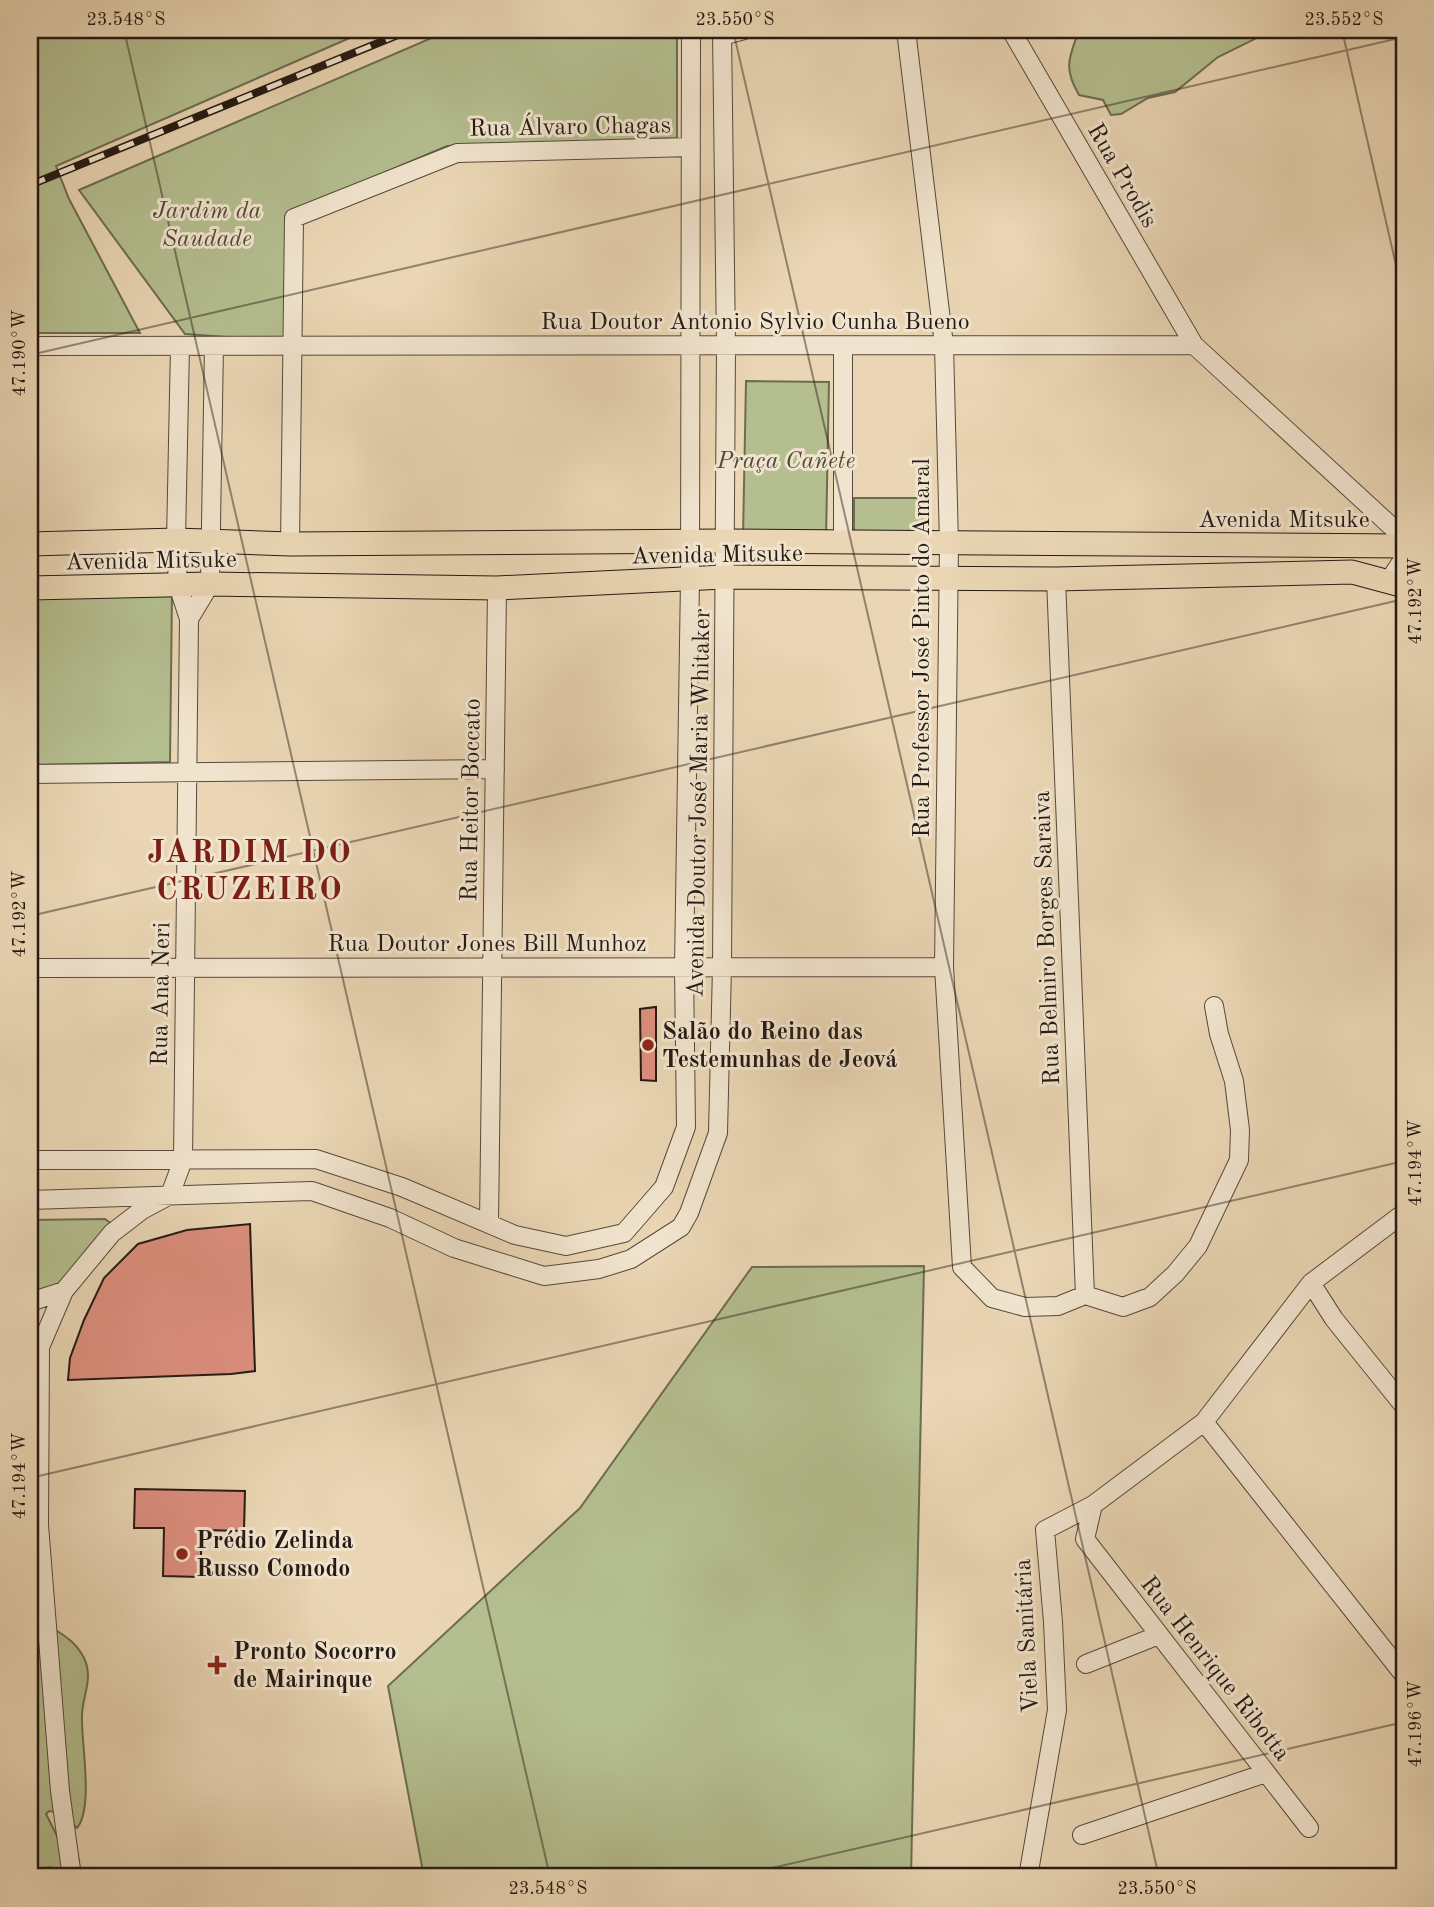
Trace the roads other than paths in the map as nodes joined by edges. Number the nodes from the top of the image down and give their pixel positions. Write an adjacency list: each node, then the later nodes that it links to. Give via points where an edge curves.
1 (691, 30): 6 (street, Avenida Doutor José Maria Whitaker)
2 (744, 30): 5 (street)
3 (906, 30): 9 (street, Rua Professor José Pinto do Amaral)
4 (1011, 30): 10 (street, Rua Prodis)
5 (722, 33): 15 (street, Avenida Doutor José Maria Whitaker)
6 (691, 147): 7 (street, Avenida Doutor José Maria Whitaker); 14 (street, Rua Álvaro Chagas, via 457,153 294,218)
7 (692, 345): 14 (street, Rua Doutor Antonio Sylvio Cunha Bueno); 15 (street, Rua Doutor Antonio Sylvio Cunha Bueno); 18 (street, Avenida Doutor José Maria Whitaker)
8 (844, 345): 9 (street, Rua Doutor Antonio Sylvio Cunha Bueno); 15 (street, Rua Doutor Antonio Sylvio Cunha Bueno); 21 (street)
9 (944, 345): 10 (street, Rua Doutor Antonio Sylvio Cunha Bueno); 24 (street, Rua Professor José Pinto do Amaral)
10 (1194, 345): 16 (street)
11 (30, 346): 12 (street, Rua Doutor Antonio Sylvio Cunha Bueno)
12 (180, 346): 13 (street, Rua Doutor Antonio Sylvio Cunha Bueno); 17 (street, Rua Ana Neri)
13 (214, 346): 14 (street, Rua Doutor Antonio Sylvio Cunha Bueno); 20 (street, Rua Ana Neri)
14 (292, 346): 23 (street)
15 (726, 346): 19 (street, Avenida Doutor José Maria Whitaker)
16 (1404, 538)
17 (176, 540): 20 (main road, Avenida Mitsuke); 22 (main road, Avenida Mitsuke); 34 (street, Rua Ana Neri)
18 (690, 541): 19 (main road, Avenida Mitsuke); 23 (main road, Avenida Mitsuke); 31 (street, Avenida Doutor José Maria Whitaker)
19 (724, 541): 21 (main road, Avenida Mitsuke); 28 (street, Avenida Doutor José Maria Whitaker)
20 (211, 542): 23 (main road, Avenida Mitsuke); 32 (street, Rua Ana Neri)
21 (843, 543): 24 (main road, Avenida Mitsuke)
22 (30, 544)
23 (290, 544)
24 (949, 544): 25 (main road, Avenida Mitsuke); 29 (street, Rua Professor José Pinto do Amaral)
25 (1038, 545): 26 (main road, Avenida Mitsuke); 30 (main road)
26 (1404, 546)
27 (1404, 558): 33 (street)
28 (724, 577): 29 (main road, Avenida Mitsuke); 31 (main road, Avenida Mitsuke); 43 (street, Avenida Doutor José Maria Whitaker)
29 (948, 578): 30 (main road, Avenida Mitsuke); 44 (street, Rua Professor José Pinto do Amaral)
30 (1046, 578): 33 (main road, Avenida Mitsuke, via 1352,572); 56 (street, Rua Belmiro Borges Saraiva)
31 (690, 579): 36 (main road, Avenida Mitsuke); 42 (street, Avenida Doutor José Maria Whitaker)
32 (210, 584): 34 (main road, Avenida Mitsuke); 36 (main road, Avenida Mitsuke); 37 (street, Rua Ana Neri)
33 (1396, 584)
34 (178, 585): 35 (main road, Avenida Mitsuke); 37 (street, Rua Ana Neri)
35 (30, 587)
36 (497, 588): 38 (street, Rua Heitor Boccato)
37 (189, 619): 39 (street, Rua Ana Neri)
38 (495, 769): 39 (street); 41 (street, Rua Heitor Boccato)
39 (186, 772): 40 (street); 46 (street, Rua Ana Neri)
40 (30, 774)
41 (492, 967): 42 (street, Rua Doutor Jones Bill Munhoz); 46 (street, Rua Doutor Jones Bill Munhoz); 53 (street, Rua Heitor Boccato)
42 (684, 967): 43 (street, Rua Doutor Jones Bill Munhoz); 53 (street, Avenida Doutor José Maria Whitaker, via 686,1127 664,1187 624,1233 566,1246 515,1235)
43 (722, 967): 44 (street, Rua Doutor Jones Bill Munhoz); 50 (street, Avenida Doutor José Maria Whitaker, via 718,1133 681,1227 631,1259 600,1269 544,1276 454,1248 390,1218 312,1192)
44 (944, 967): 56 (street, Rua Professor José Pinto do Amaral, via 962,1267 992,1298 1025,1307 1058,1306)
45 (30, 968): 46 (street, Rua Doutor Jones Bill Munhoz)
46 (186, 968): 49 (street, Rua Ana Neri)
47 (1214, 1006): 56 (street, via 1234,1081 1239,1160 1198,1245 1150,1297 1123,1307)
48 (30, 1160): 49 (street, Avenida Doutor José Maria Whitaker)
49 (183, 1160): 50 (street, Rua Ana Neri); 53 (street, Avenida Doutor José Maria Whitaker, via 316,1159 402,1187)
50 (170, 1195): 51 (street, Avenida Doutor José Maria Whitaker); 55 (street, via 112,1233)
51 (30, 1200)
52 (1404, 1213): 54 (street)
53 (489, 1223)
54 (1311, 1283): 60 (street); 61 (street)
55 (64, 1291): 57 (street); 59 (street)
56 (1085, 1295)
57 (30, 1302)
58 (30, 1328): 59 (street)
59 (40, 1347): 69 (street, via 39,1525 60,1791)
60 (1404, 1406)
61 (1204, 1422): 62 (street); 65 (street)
62 (1093, 1505): 63 (street, Rua Henrique Ribotta, via 1085,1539); 70 (street, Viela Sanitária, via 1045,1530 1057,1710)
63 (1159, 1634): 64 (street); 66 (street, Rua Henrique Ribotta)
64 (1086, 1664)
65 (1404, 1675)
66 (1266, 1773): 67 (street, Rua Henrique Ribotta); 68 (street)
67 (1309, 1828)
68 (1082, 1835)
69 (72, 1877)
70 (1028, 1877)

